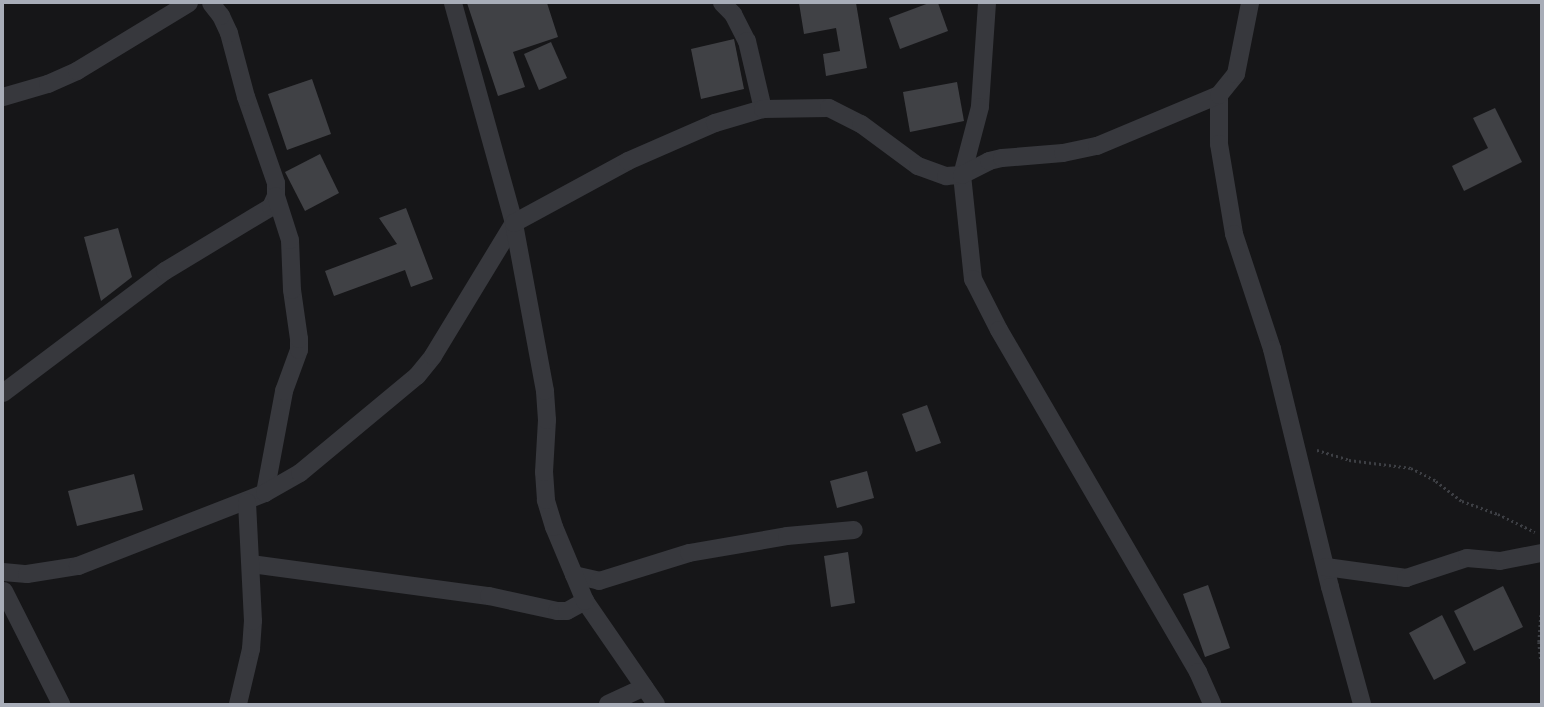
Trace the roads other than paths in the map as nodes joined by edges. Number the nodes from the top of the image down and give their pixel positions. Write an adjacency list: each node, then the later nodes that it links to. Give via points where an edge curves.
1 (189, 3): 8 (street, via 77,71 48,84)
2 (211, 3): 11 (street, via 229,33 246,98 276,183)
3 (453, 3): 12 (street)
4 (722, 3): 9 (street, via 733,14 747,41)
5 (987, 3): 10 (street, via 980,107)
6 (1250, 3): 7 (street, via 1236,74)
7 (1220, 95): 10 (street, via 1097,146 1068,152 1002,158 989,161); 19 (street, via 1219,144 1234,234 1272,349)
8 (3, 97)
9 (763, 109): 10 (street, via 829,108 861,124 918,166 946,176); 12 (street, via 715,123 628,160)
10 (962, 175): 29 (street, via 973,278 981,299 1146,580 1198,672)
11 (276, 196): 13 (street, via 271,207 263,214 165,271); 14 (street, via 290,240 292,290 299,339 298,350 284,391)
12 (514, 223): 14 (street, via 433,356 417,376 300,473); 21 (street, via 545,392 546,500)
13 (3, 393)
14 (265, 493): 15 (street)
15 (247, 502): 18 (street); 20 (street, via 78,566 54,572)
16 (854, 530): 21 (street, via 787,536 689,553 609,580 590,581)
17 (1541, 553): 19 (street, via 1500,561 1467,558 1406,578)
18 (251, 564): 23 (street, via 489,596 557,611 567,611); 26 (street, via 251,649)
19 (1326, 568): 30 (street)
20 (8, 572): 22 (street)
21 (574, 575): 23 (street)
22 (4, 593): 25 (street)
23 (585, 601): 24 (street)
24 (644, 687): 27 (street); 28 (street)
25 (60, 704)
26 (238, 704)
27 (608, 704)
28 (656, 704)
29 (1212, 704)
30 (1362, 704)

